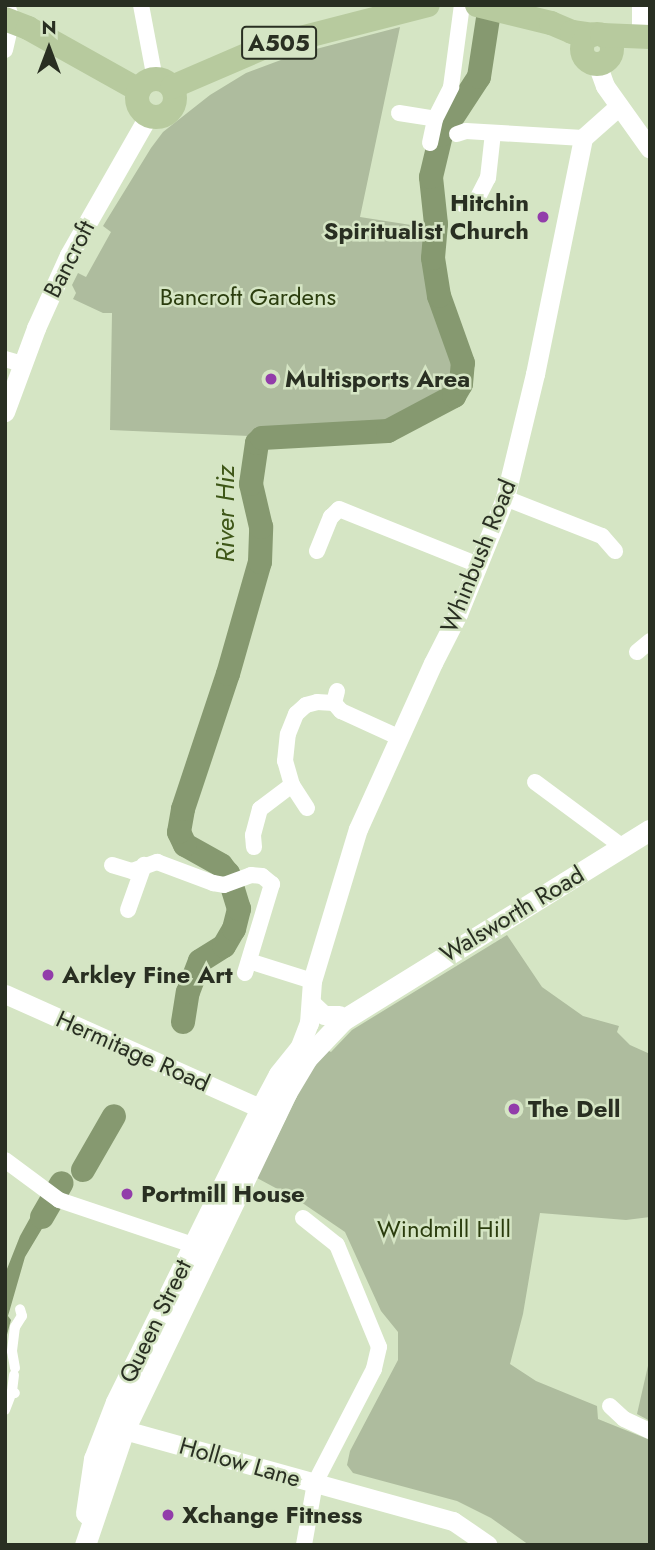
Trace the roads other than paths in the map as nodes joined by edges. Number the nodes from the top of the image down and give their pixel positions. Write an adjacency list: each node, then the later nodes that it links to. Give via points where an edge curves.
1 (141, 5): 9 (street)
2 (428, 5): 9 (main road, A505, via 265,47)
3 (640, 5): 6 (street)
4 (480, 7): 7 (main road, via 551,23); 13 (street)
5 (8, 15): 8 (street); 9 (main road)
6 (645, 38): 7 (main road, via 623,34)
7 (593, 46): 10 (street, via 601,78)
8 (5, 50)
9 (155, 86): 12 (main road, via 138,102)
10 (619, 106): 16 (street); 18 (street)
11 (399, 113): 13 (street)
12 (149, 115): 20 (street, Bancroft)
13 (435, 119): 17 (street)
14 (493, 133): 15 (street); 16 (street); 19 (street, via 488,178 475,203)
15 (457, 134)
16 (583, 138): 22 (street, Whinbush Road)
17 (430, 143)
18 (648, 144)
19 (462, 204)
20 (13, 362): 21 (street, Bancroft)
21 (5, 412)
22 (505, 498): 24 (street, via 602,536); 25 (street, Whinbush Road)
23 (317, 551): 25 (street, via 339,509)
24 (615, 551)
25 (478, 565): 28 (street, Whinbush Road)
26 (650, 641): 27 (street)
27 (637, 652)
28 (398, 737): 30 (street, via 341,711 335,697 306,705 296,714 288,734 285,761); 38 (street, Whinbush Road, via 358,828)
29 (535, 782): 34 (street)
30 (292, 785): 31 (street); 33 (street, via 260,809)
31 (307, 808)
32 (650, 830): 34 (main road, Walsworth Road)
33 (254, 847)
34 (623, 847): 40 (main road, Walsworth Road)
35 (112, 865): 36 (street, via 132,871)
36 (144, 865): 37 (street); 38 (street, via 157,862 230,883 262,876 272,884 247,967)
37 (128, 911)
38 (312, 981): 41 (street, Whinbush Road)
39 (5, 994): 44 (street, Hermitage Road)
40 (375, 999): 42 (main road, Walsworth Road); 44 (main road, Walsworth Road, via 343,1020 307,1058)
41 (312, 1004): 42 (street, via 324,1015); 43 (street, Whinbush Road)
42 (339, 1015): 43 (main road, Walsworth Road)
43 (300, 1046): 44 (main road, Walsworth Road, via 279,1074)
44 (268, 1111): 47 (main road, Queen Street)
45 (5, 1160): 47 (street, via 59,1200)
46 (303, 1218): 53 (street, via 337,1245 379,1347 374,1369)
47 (201, 1248): 51 (main road, Queen Street)
48 (20, 1309): 50 (street, via 12,1352 13,1393)
49 (610, 1406): 52 (street, via 624,1419)
50 (5, 1409)
51 (116, 1428): 53 (street, Hollow Lane); 54 (main road, Queen Street, via 94,1459)
52 (650, 1431)
53 (315, 1483): 55 (street); 56 (street, Hollow Lane, via 453,1521)
54 (83, 1545)
55 (304, 1545)
56 (488, 1545)

